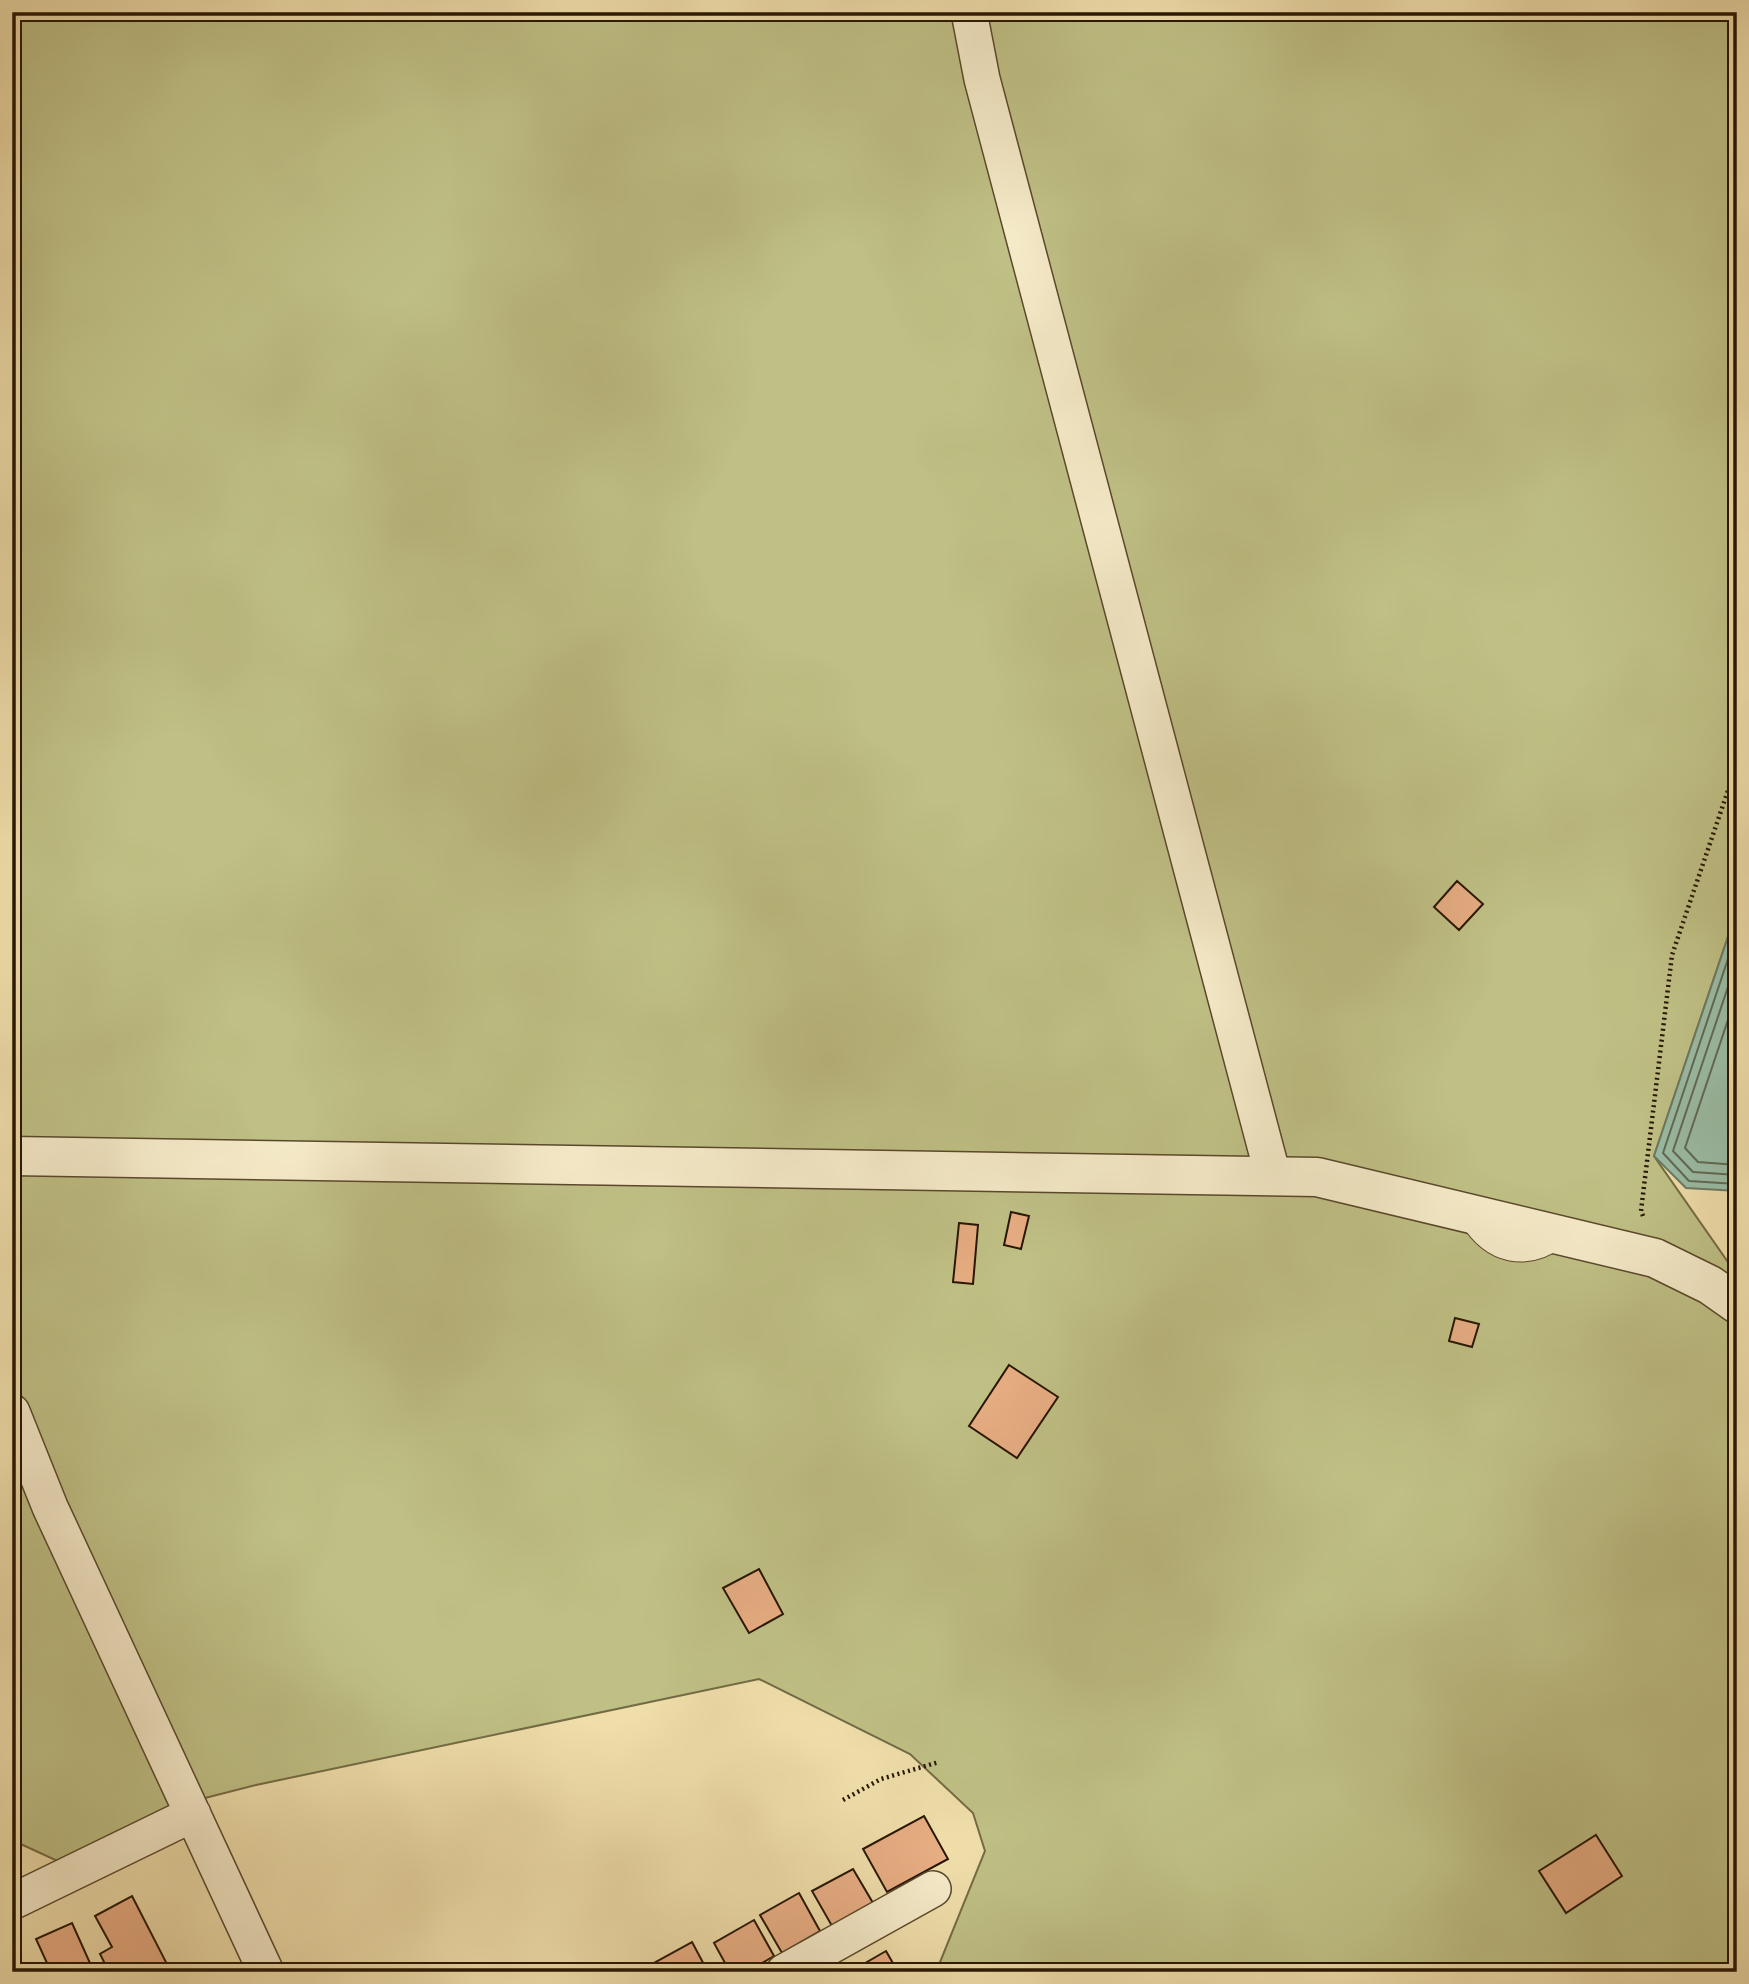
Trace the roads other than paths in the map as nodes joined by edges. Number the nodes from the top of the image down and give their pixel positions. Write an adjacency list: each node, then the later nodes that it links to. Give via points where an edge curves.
1 (969, 12): 3 (street, via 985,92)
2 (12, 1156): 3 (street)
3 (1273, 1177): 4 (street, via 1317,1177 1655,1258)
4 (1737, 1304)
5 (12, 1412): 6 (street, via 50,1507)
6 (193, 1814): 8 (street); 9 (street)
7 (933, 1889): 10 (street)
8 (12, 1902)
9 (266, 1972)
10 (784, 1972)

